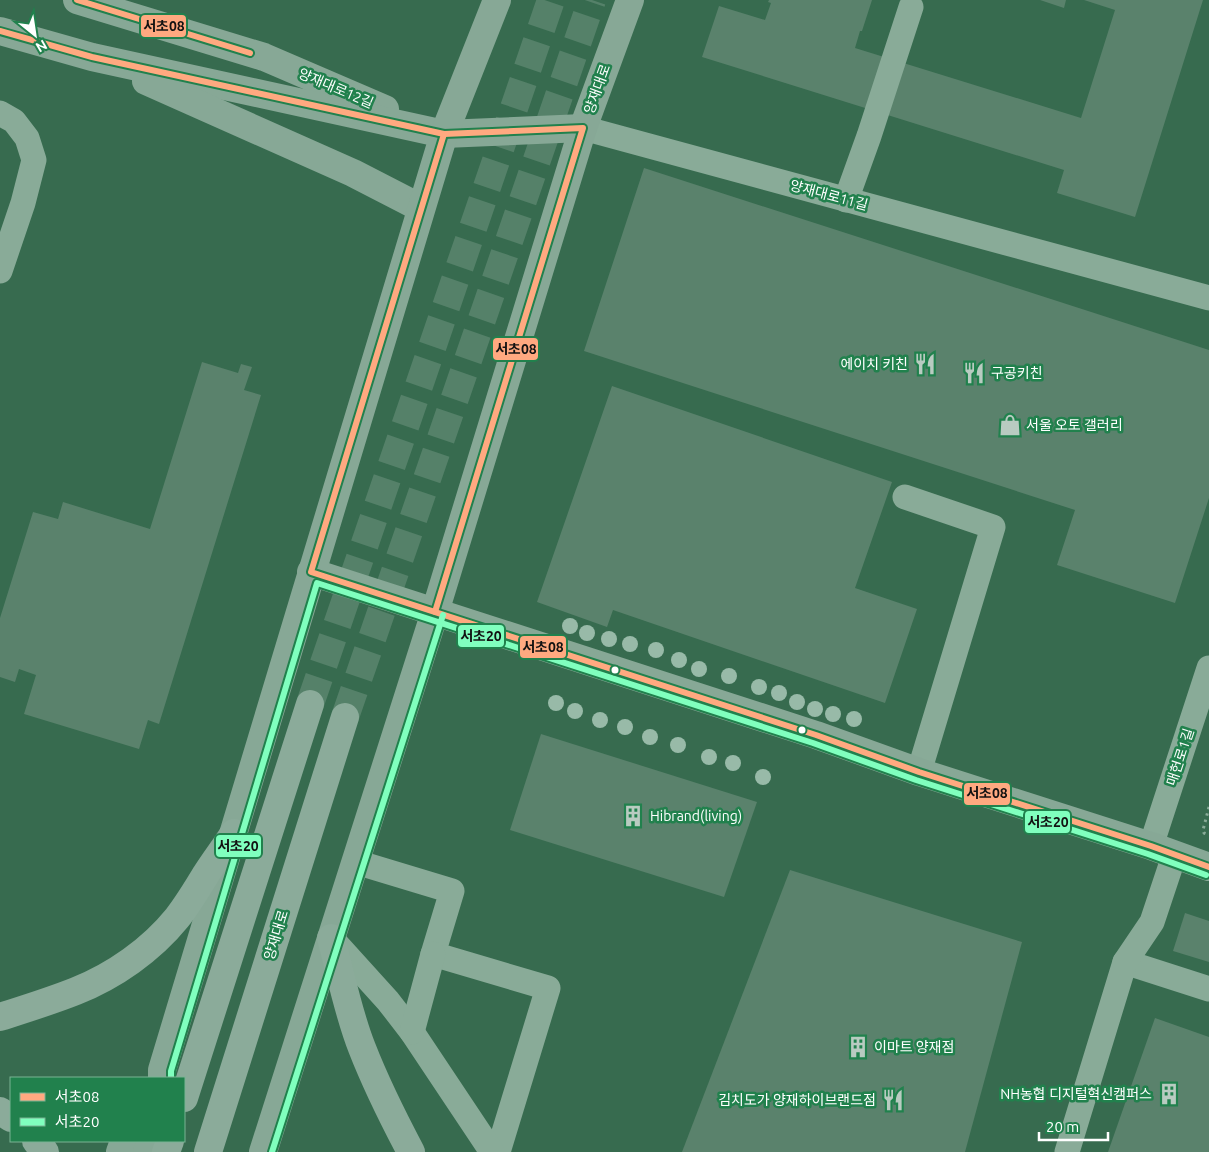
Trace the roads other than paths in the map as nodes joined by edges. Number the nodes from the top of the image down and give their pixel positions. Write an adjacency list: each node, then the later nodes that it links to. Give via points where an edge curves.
1 (77, 0): 9 (main road, 양재대로12길, via 264,57)
2 (497, 0): 9 (main road)
3 (630, 0): 8 (main road, 양재대로)
4 (911, 7): 10 (street)
5 (0, 31): 6 (main road, 양재대로12길)
6 (92, 57): 9 (main road, 양재대로12길); 11 (main road, via 352,173)
7 (0, 113): 12 (street, via 14,121 27,138 34,160)
8 (583, 128): 9 (main road, 양재대로11길); 10 (street, 양재대로11길); 16 (main road, 양재대로)
9 (444, 134): 11 (main road)
10 (846, 200): 13 (street, 양재대로11길)
11 (421, 208): 15 (main road)
12 (0, 271)
13 (1209, 298)
14 (905, 497): 20 (street, via 993,527)
15 (311, 572): 16 (main road); 21 (main road)
16 (435, 612): 20 (main road, via 816,735); 23 (main road, 양재대로)
17 (1209, 668): 22 (street, 매헌로1길)
18 (310, 704): 32 (highway)
19 (345, 718): 35 (highway, 양재대로)
20 (919, 772): 22 (main road)
21 (234, 833): 29 (highway, via 176,919 140,954 81,989); 31 (main road)
22 (1163, 851): 24 (main road); 27 (street, 매헌로1길, via 1152,922)
23 (356, 862): 25 (main road, 양재대로); 26 (street, via 452,891)
24 (1209, 867)
25 (331, 938): 30 (street); 36 (main road, 양재대로); 37 (highway, via 362,1047)
26 (433, 954): 30 (street); 39 (street, via 548,988)
27 (1125, 962): 28 (street); 40 (street, 매헌로1길)
28 (1209, 989)
29 (0, 1017)
30 (412, 1032): 38 (street)
31 (160, 1076)
32 (185, 1095)
33 (37, 1142): 34 (highway)
34 (45, 1152)
35 (208, 1152)
36 (262, 1152)
37 (411, 1152)
38 (492, 1152)
39 (498, 1152)
40 (1067, 1152)

